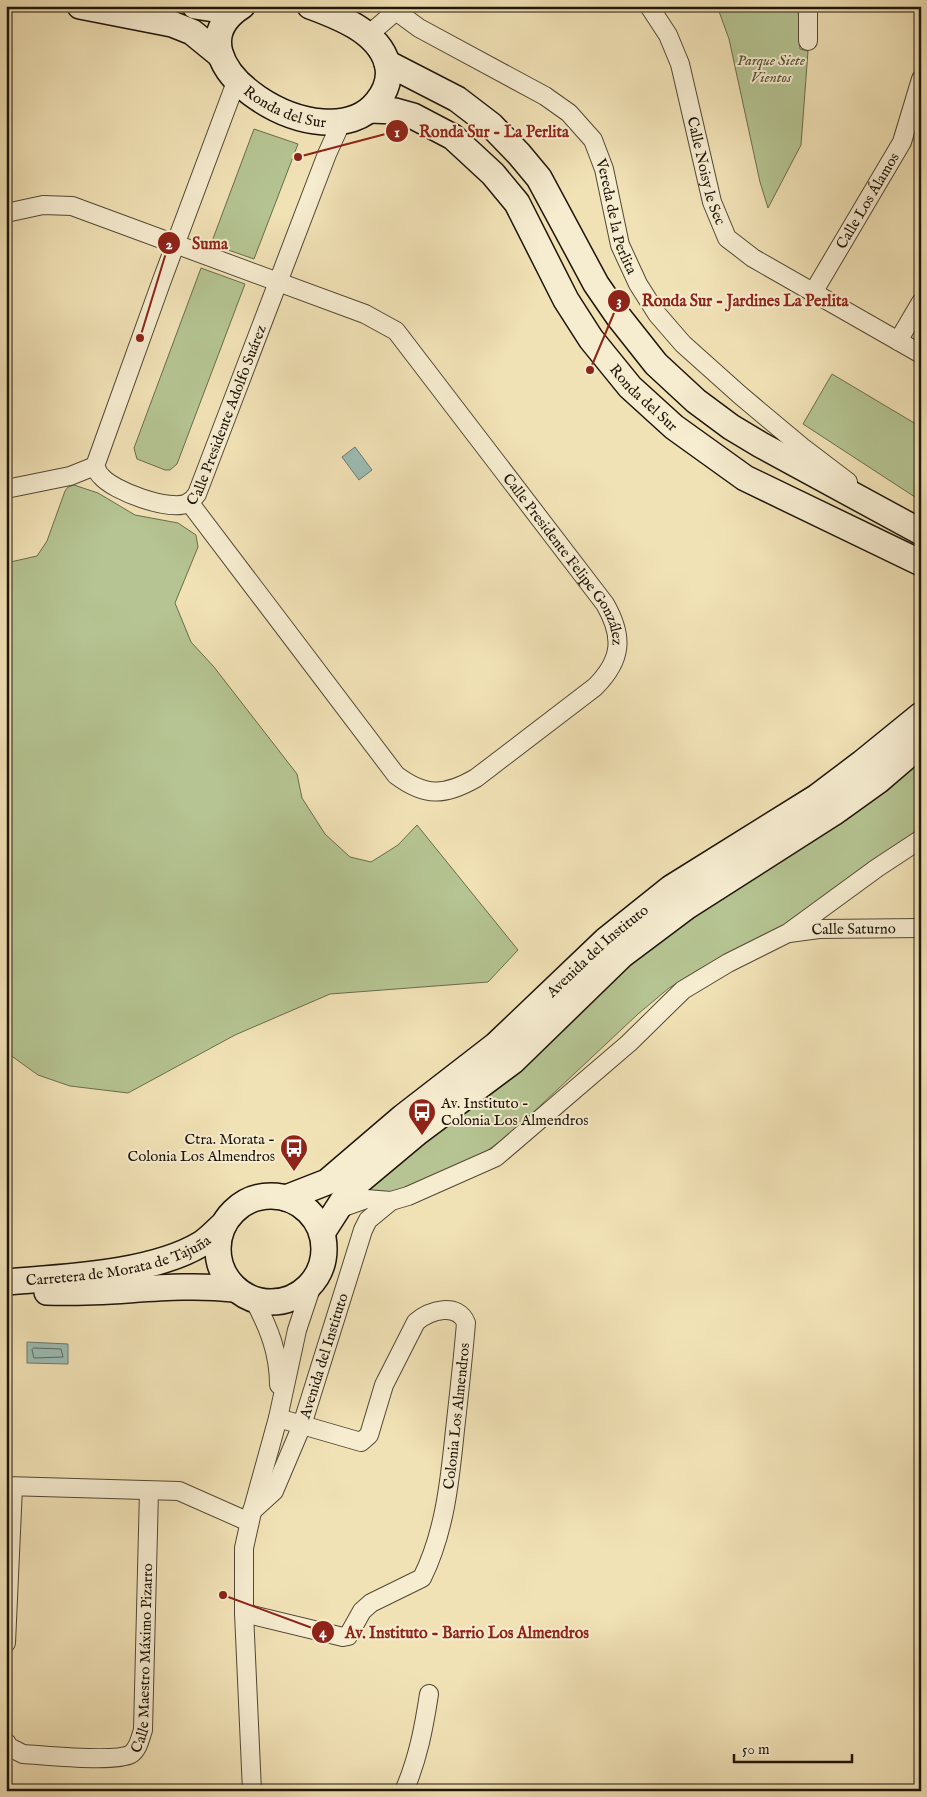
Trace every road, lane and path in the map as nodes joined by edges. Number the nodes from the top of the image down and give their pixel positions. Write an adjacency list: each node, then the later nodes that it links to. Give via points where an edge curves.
1 (80, 6): 10 (main road, Ronda del Sur, via 172,24 192,32)
2 (195, 6): 7 (main road)
3 (310, 6): 8 (main road, Ronda del Sur)
4 (649, 6): 19 (street, Calle Noisy le Sec, via 668,35 680,64 712,202 727,238 753,258)
5 (808, 6): 9 (street)
6 (396, 8): 8 (street); 26 (street, Vereda de la Perlita, via 419,28 569,112 593,140 604,170 620,245 638,284 658,314 683,344 740,395)
7 (237, 9): 10 (main road, via 224,22 218,40)
8 (367, 36): 11 (main road, Ronda del Sur)
9 (808, 41)
10 (219, 54): 13 (main road, Ronda del Sur)
11 (387, 63): 14 (main road, via 388,80 382,96); 26 (main road, Ronda del Sur, via 457,99 491,124 539,178 596,284 618,316 656,364 696,400 738,432)
12 (921, 79): 19 (street, Calle Los Álamos, via 902,142)
13 (236, 82): 15 (main road, Ronda del Sur, via 280,110 304,118); 17 (street)
14 (370, 110): 15 (main road, Ronda del Sur); 28 (main road, Ronda del Sur, via 413,116 454,137 493,174 516,204 566,300 591,339 630,387 674,427 745,478)
15 (341, 123): 18 (street, Calle Presidente Adolfo Suárez)
16 (6, 213): 17 (street, Calle Presidente Felipe González, via 42,205 72,206)
17 (175, 244): 18 (street, Calle Presidente Felipe González); 23 (street)
18 (278, 281): 25 (street, Calle Presidente Adolfo Suárez, via 204,478 197,494); 25 (street, Calle Presidente Felipe González, via 366,314 396,331 605,604 616,623 616,658 607,675 595,687 476,778 443,792 410,785 396,775)
19 (814, 291): 21 (street, Calle Noisy le Sec)
20 (921, 302): 21 (street)
21 (898, 341): 22 (street, Calle Noisy le Sec)
22 (921, 354)
23 (95, 466): 24 (street, via 70,476); 25 (street, Calle Presidente Adolfo Suárez, via 101,477 140,497 164,505)
24 (6, 489)
25 (189, 502)
26 (892, 516): 27 (main road, Ronda del Sur)
27 (921, 532)
28 (921, 563)
29 (921, 715): 34 (main road, Avenida del Instituto, via 816,797 672,888 606,940 496,1045 327,1182)
30 (921, 744): 36 (main road, Avenida del Instituto, via 833,813 686,907 622,955 513,1060 351,1188)
31 (921, 839): 33 (street, Avenida del Instituto)
32 (921, 928): 33 (street, Calle Saturno)
33 (788, 933): 35 (street, Avenida del Instituto, via 683,990 629,1043 496,1158)
34 (286, 1198): 37 (main road, via 253,1199 238,1207); 38 (main road, via 308,1210)
35 (391, 1201): 36 (street, Avenida del Instituto, via 366,1200); 44 (street, Avenida del Instituto, via 368,1220 362,1230)
36 (338, 1209): 38 (main road, Avenida del Instituto)
37 (224, 1224): 39 (main road, Carretera de Morata de Tajuña, via 203,1243 160,1262 75,1276); 42 (main road, via 218,1240 218,1261 225,1278)
38 (322, 1234): 40 (main road, via 325,1252)
39 (6, 1282)
40 (312, 1285): 42 (main road, via 295,1298 274,1303); 43 (street, Avenida del Instituto, via 297,1330)
41 (6, 1290): 42 (main road, Carretera de Morata de Tajuña, via 78,1294 190,1286)
42 (244, 1295): 43 (street, Avenida del Instituto, via 270,1331 279,1368)
43 (278, 1418): 44 (street, Colonia Los Almendros); 47 (street, Avenida del Instituto)
44 (302, 1424): 47 (street, Avenida del Instituto, via 274,1491); 48 (street, Colonia Los Almendros, via 361,1442 366,1440 384,1385 416,1322 442,1310 463,1316 466,1323 449,1488 422,1578 371,1603 362,1611 348,1636 343,1637)
45 (9, 1487): 46 (street); 49 (street)
46 (149, 1491): 47 (street, via 179,1491); 51 (street, Calle Maestro Máximo Pizarro, via 143,1730 139,1745 131,1754 116,1758 22,1754)
47 (250, 1517): 48 (street, Avenida del Instituto, via 244,1548)
48 (244, 1613): 52 (street, Avenida del Instituto)
49 (6, 1643)
50 (429, 1694): 53 (street, via 422,1740)
51 (6, 1742)
52 (252, 1791)
53 (404, 1791)

